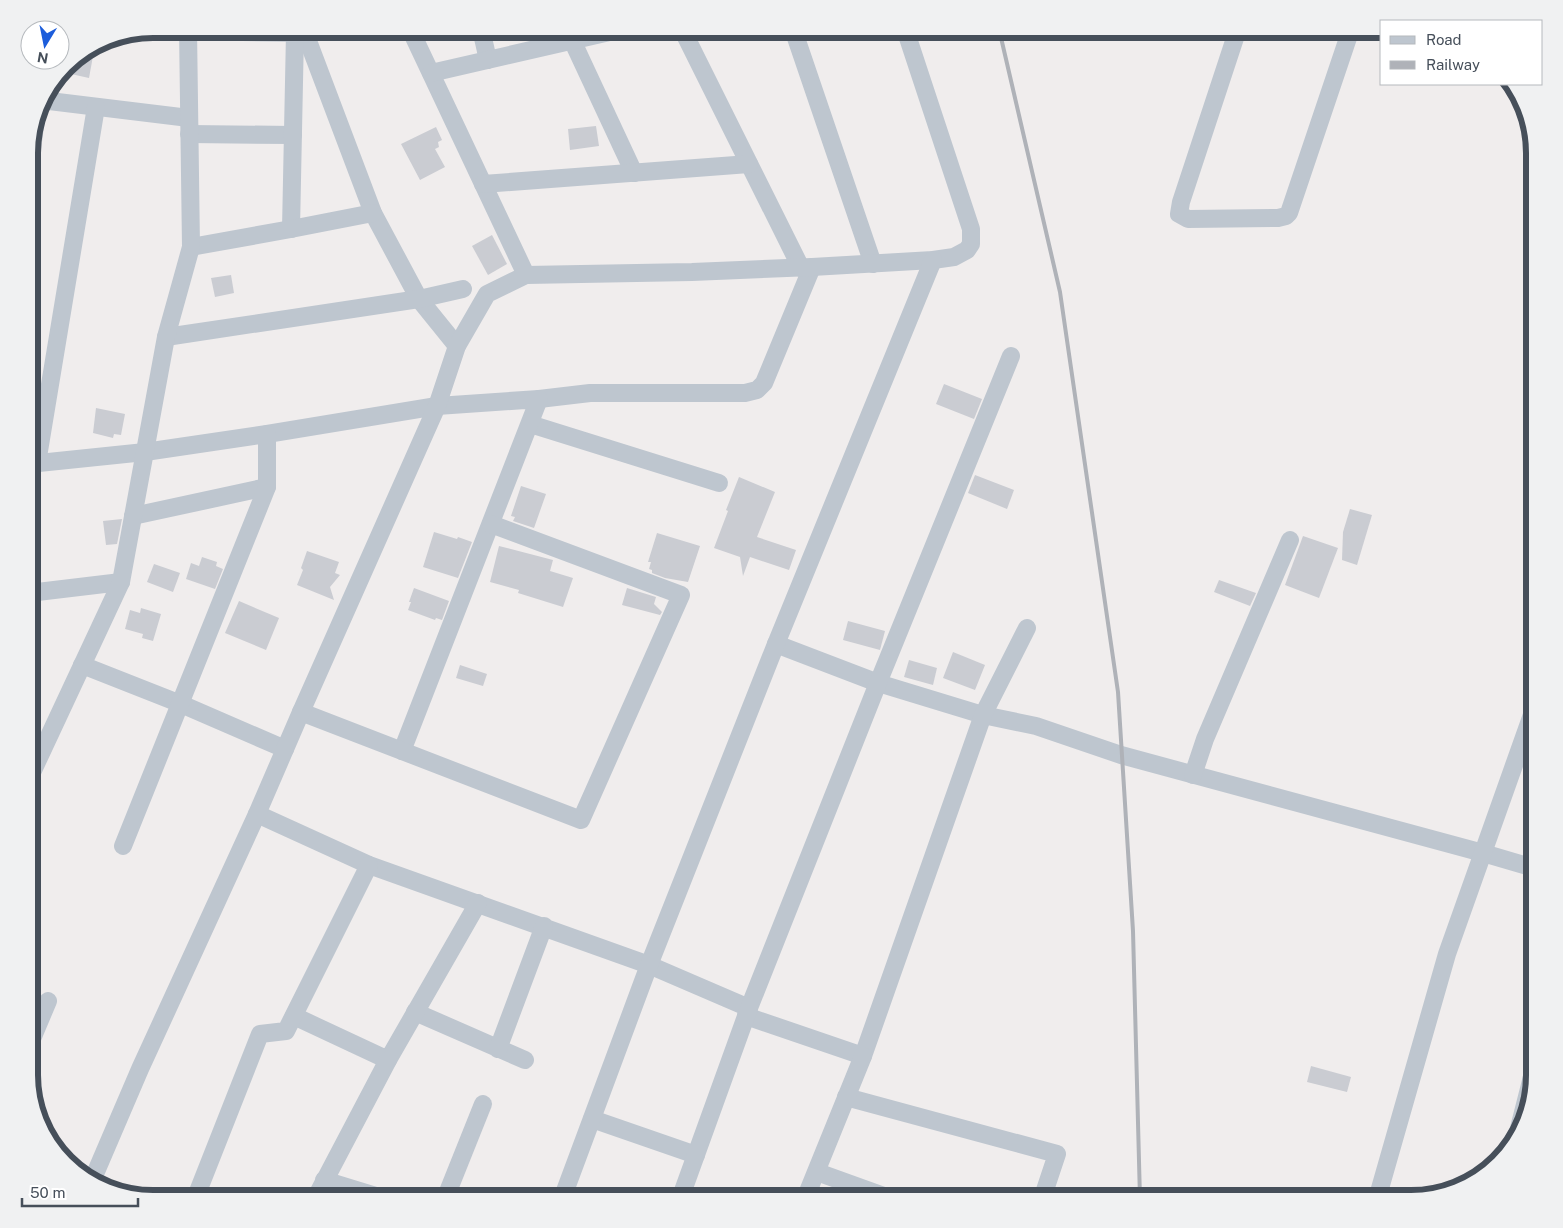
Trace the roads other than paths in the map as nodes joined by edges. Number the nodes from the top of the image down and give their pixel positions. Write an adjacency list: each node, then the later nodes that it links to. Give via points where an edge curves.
1 (188, 38): 17 (street)
2 (300, 38): 18 (street)
3 (302, 38): 22 (street)
4 (414, 38): 14 (street)
5 (483, 38): 13 (street)
6 (581, 38): 12 (street)
7 (686, 38): 19 (street)
8 (796, 38): 26 (street)
9 (908, 38): 25 (street, via 971,229 967,250 954,257)
10 (1235, 38): 11 (street, via 1181,202 1179,214 1188,219 1278,218 1289,213)
11 (1348, 38)
12 (572, 40): 13 (street); 20 (street)
13 (488, 60): 14 (street)
14 (431, 73): 21 (street)
15 (50, 101): 16 (street)
16 (96, 107): 17 (street); 38 (street)
17 (189, 126): 18 (street); 24 (street)
18 (293, 135): 23 (street)
19 (749, 164): 20 (street); 27 (street)
20 (634, 173): 21 (street)
21 (483, 184): 28 (street)
22 (373, 212): 23 (street); 30 (street)
23 (291, 230): 24 (street)
24 (191, 247): 31 (street)
25 (933, 260): 26 (street); 49 (street)
26 (873, 264): 27 (street)
27 (806, 268): 28 (street); 34 (street, via 764,383 756,390 744,393 590,393)
28 (526, 275): 32 (street, via 487,294)
29 (463, 289): 30 (street)
30 (419, 299): 31 (street); 32 (street)
31 (166, 337): 39 (street)
32 (456, 346): 35 (street)
33 (1011, 356): 51 (street)
34 (540, 399): 35 (street); 36 (street)
35 (437, 406): 37 (street); 53 (street)
36 (530, 424): 41 (street); 44 (street)
37 (267, 434): 39 (street); 42 (street)
38 (38, 436)
39 (145, 452): 40 (street); 43 (street)
40 (38, 463)
41 (719, 483)
42 (267, 487): 43 (street); 52 (street)
43 (133, 516): 46 (street)
44 (491, 524): 57 (street); 57 (street, via 681,595 581,820)
45 (1290, 540): 59 (street, via 1205,739)
46 (121, 582): 47 (street); 50 (street)
47 (38, 592)
48 (1027, 628): 54 (street)
49 (776, 644): 51 (street); 67 (street)
50 (82, 665): 52 (street); 58 (street)
51 (878, 683): 54 (street); 70 (street)
52 (181, 704): 56 (street); 61 (street)
53 (300, 712): 56 (street); 57 (street)
54 (983, 715): 59 (street, via 1036,726 1121,755); 74 (street)
55 (1526, 732): 62 (street)
56 (285, 749): 60 (street)
57 (402, 751)
58 (38, 760)
59 (1194, 775): 62 (street)
60 (257, 814): 63 (street); 82 (street)
61 (123, 846)
62 (1483, 853): 64 (street); 93 (street, via 1447,954)
63 (369, 865): 65 (street); 71 (street)
64 (1526, 866)
65 (478, 904): 66 (street); 69 (street)
66 (544, 926): 67 (street); 73 (street)
67 (649, 965): 70 (street); 79 (street)
68 (48, 1002): 72 (street)
69 (415, 1012): 73 (street); 75 (street)
70 (747, 1012): 74 (street); 80 (street)
71 (294, 1016): 75 (street); 84 (street, via 286,1031 260,1034)
72 (38, 1025)
73 (498, 1048): 76 (street)
74 (863, 1056): 77 (street)
75 (388, 1060): 83 (street)
76 (525, 1060)
77 (846, 1097): 81 (street); 92 (street, via 1057,1154)
78 (483, 1104): 87 (street)
79 (592, 1119): 80 (street); 88 (street)
80 (696, 1155): 89 (street)
81 (817, 1172): 90 (street); 91 (street)
82 (95, 1175)
83 (324, 1180): 85 (street); 86 (street)
84 (199, 1190)
85 (319, 1190)
86 (357, 1190)
87 (449, 1190)
88 (565, 1190)
89 (683, 1190)
90 (809, 1190)
91 (854, 1190)
92 (1045, 1190)
93 (1380, 1190)

